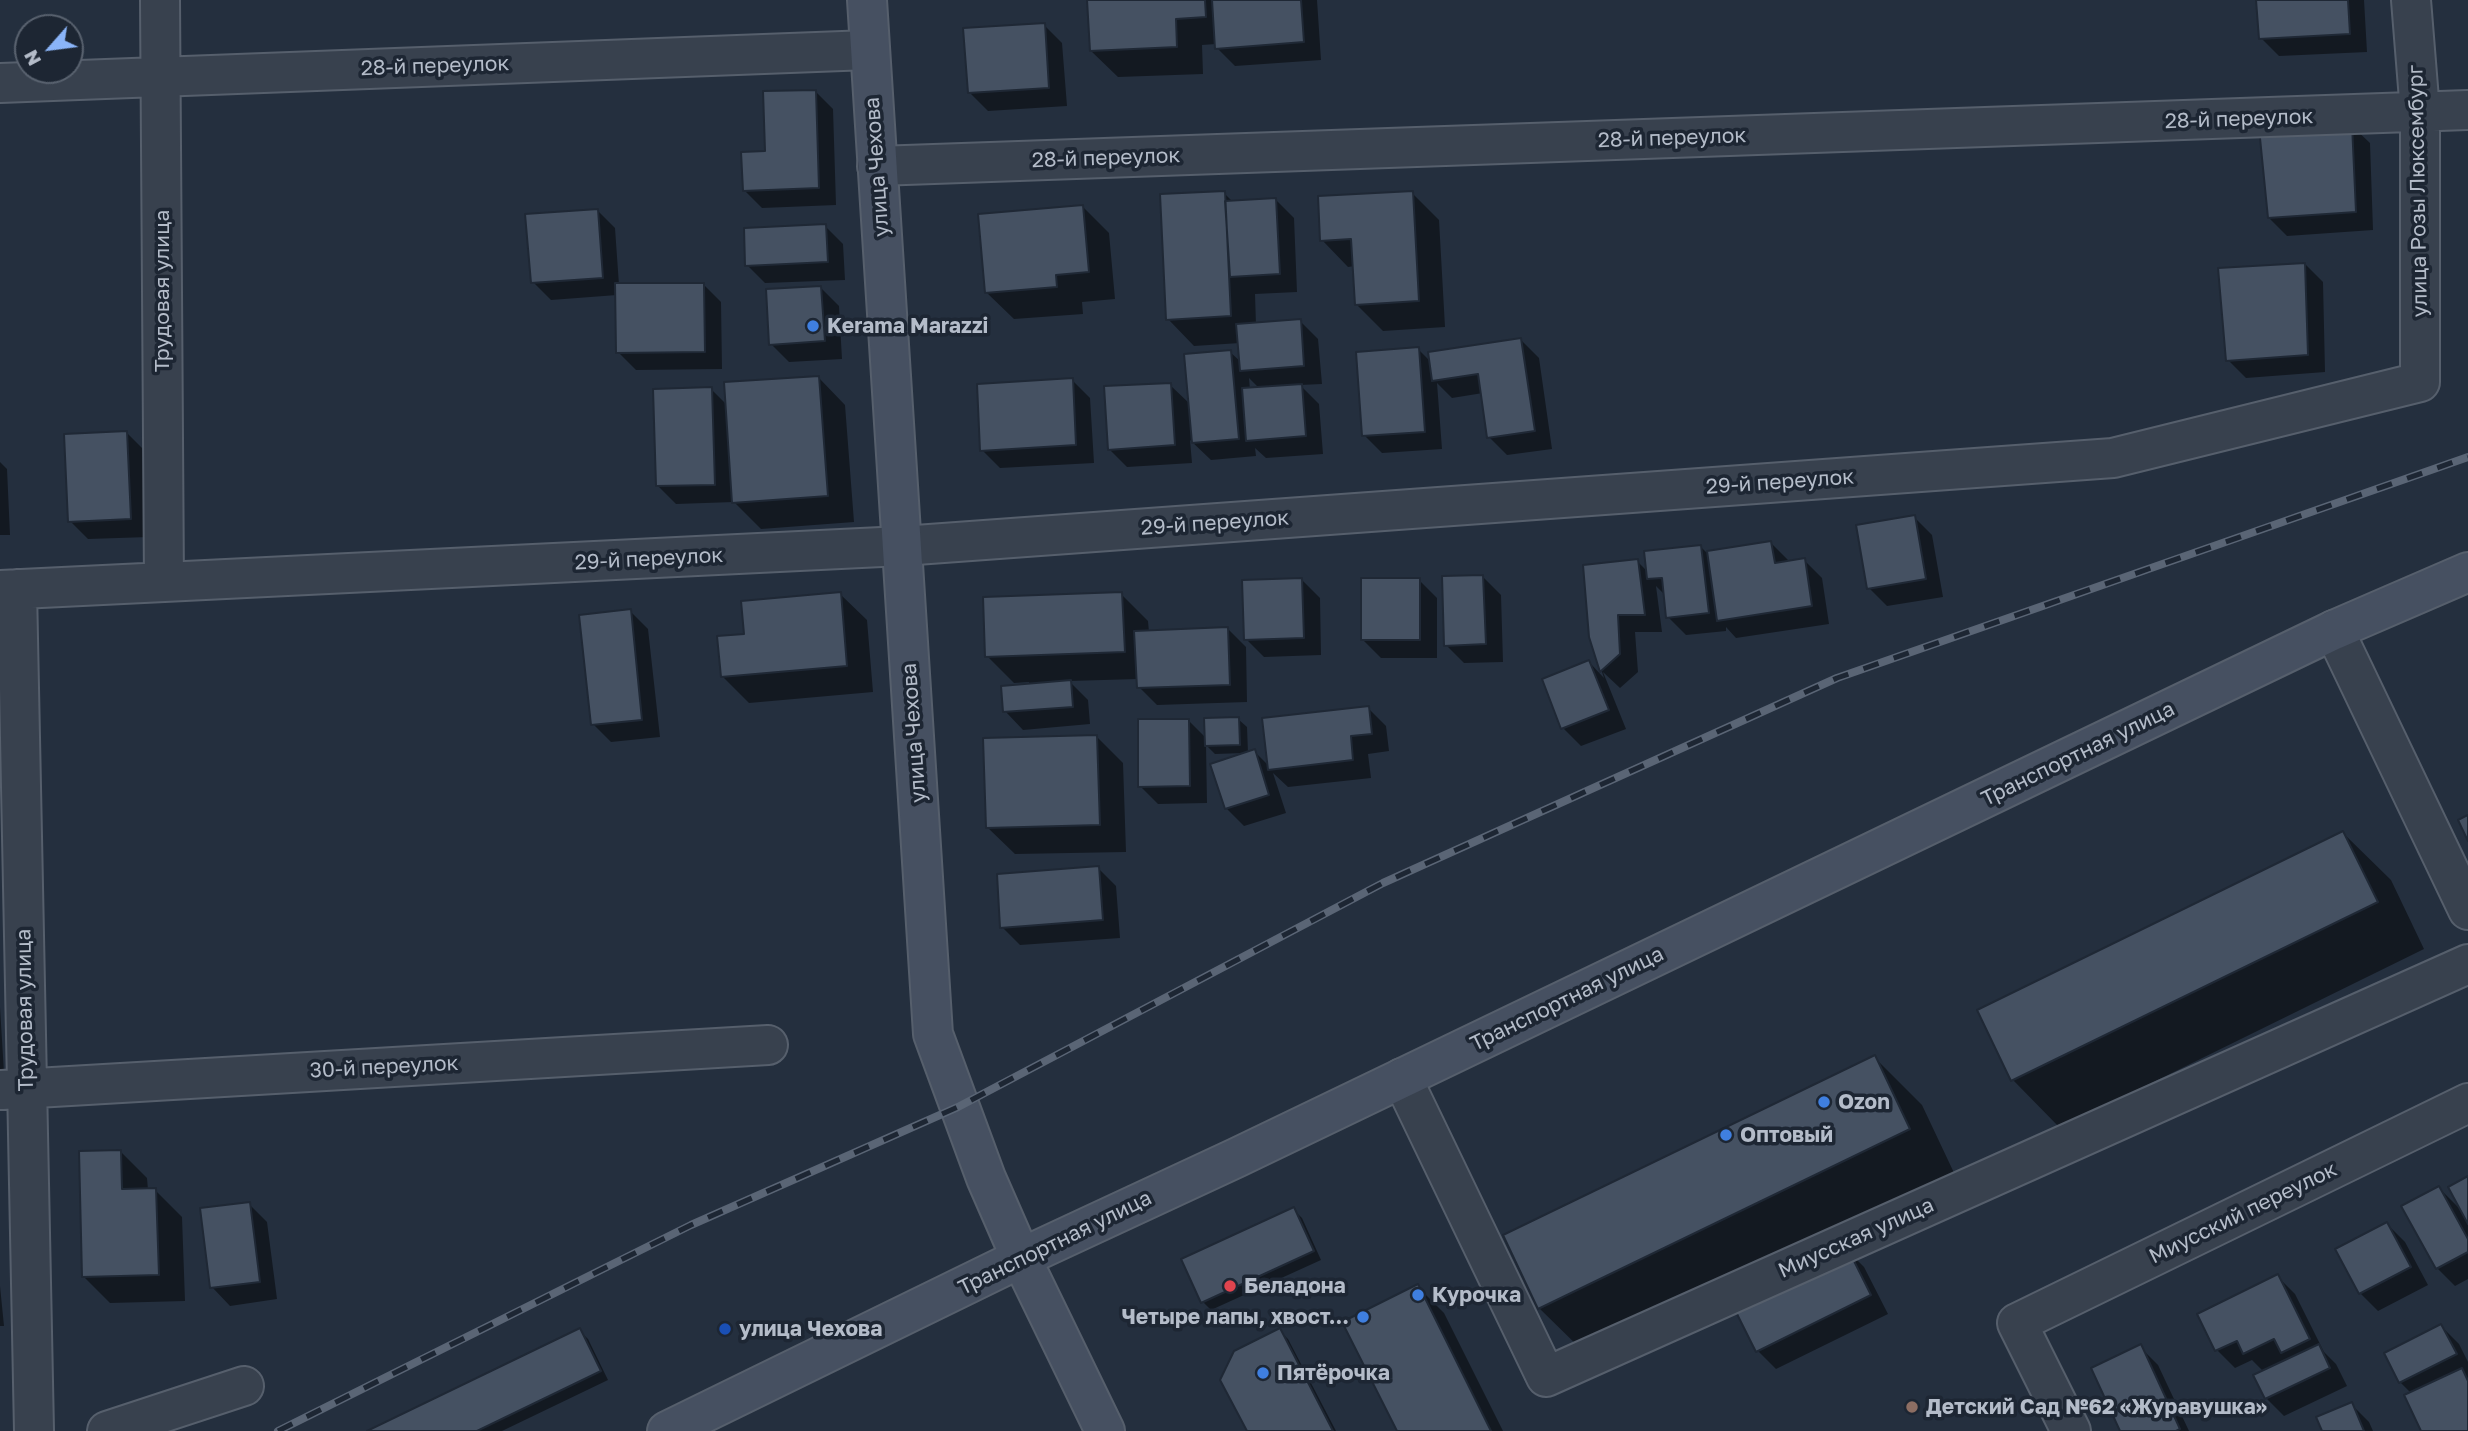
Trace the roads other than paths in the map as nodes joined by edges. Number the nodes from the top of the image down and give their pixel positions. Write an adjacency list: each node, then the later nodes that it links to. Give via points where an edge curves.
1 (160, 0): 5 (street, Трудовая улица)
2 (867, 0): 4 (main road, улица Чехова)
3 (2411, 0): 8 (street, улица Розы Люксембург)
4 (869, 50): 5 (street, 28-й переулок); 9 (main road, улица Чехова)
5 (161, 76): 6 (street, 28-й переулок); 13 (street, Трудовая улица)
6 (0, 83)
7 (2468, 110): 8 (street, 28-й переулок)
8 (2420, 112): 9 (street, 28-й переулок); 10 (street, улица Розы Люксембург)
9 (877, 166): 11 (main road, улица Чехова)
10 (2420, 382): 11 (street, 29-й переулок, via 2113,458)
11 (902, 546): 13 (street, 29-й переулок); 22 (main road, улица Чехова, via 933,1034)
12 (2468, 572): 15 (main road, Транспортная улица)
13 (164, 582): 14 (street, 29-й переулок)
14 (9, 590): 20 (street, Трудовая улица)
15 (2334, 630): 16 (street); 19 (main road, Транспортная улица)
16 (2468, 910)
17 (2468, 964): 19 (street, Миусская улица, via 1546,1377)
18 (768, 1045): 20 (street, 30-й переулок)
19 (1402, 1078): 22 (main road, Транспортная улица)
20 (13, 1089): 24 (street, Трудовая улица)
21 (2468, 1103): 28 (street, Миусский переулок, via 2017,1323)
22 (1021, 1258): 26 (main road, Транспортная улица); 27 (main road, улица Чехова)
23 (244, 1386): 25 (street)
24 (34, 1431)
25 (107, 1431)
26 (667, 1431)
27 (1105, 1431)
28 (2071, 1431)

